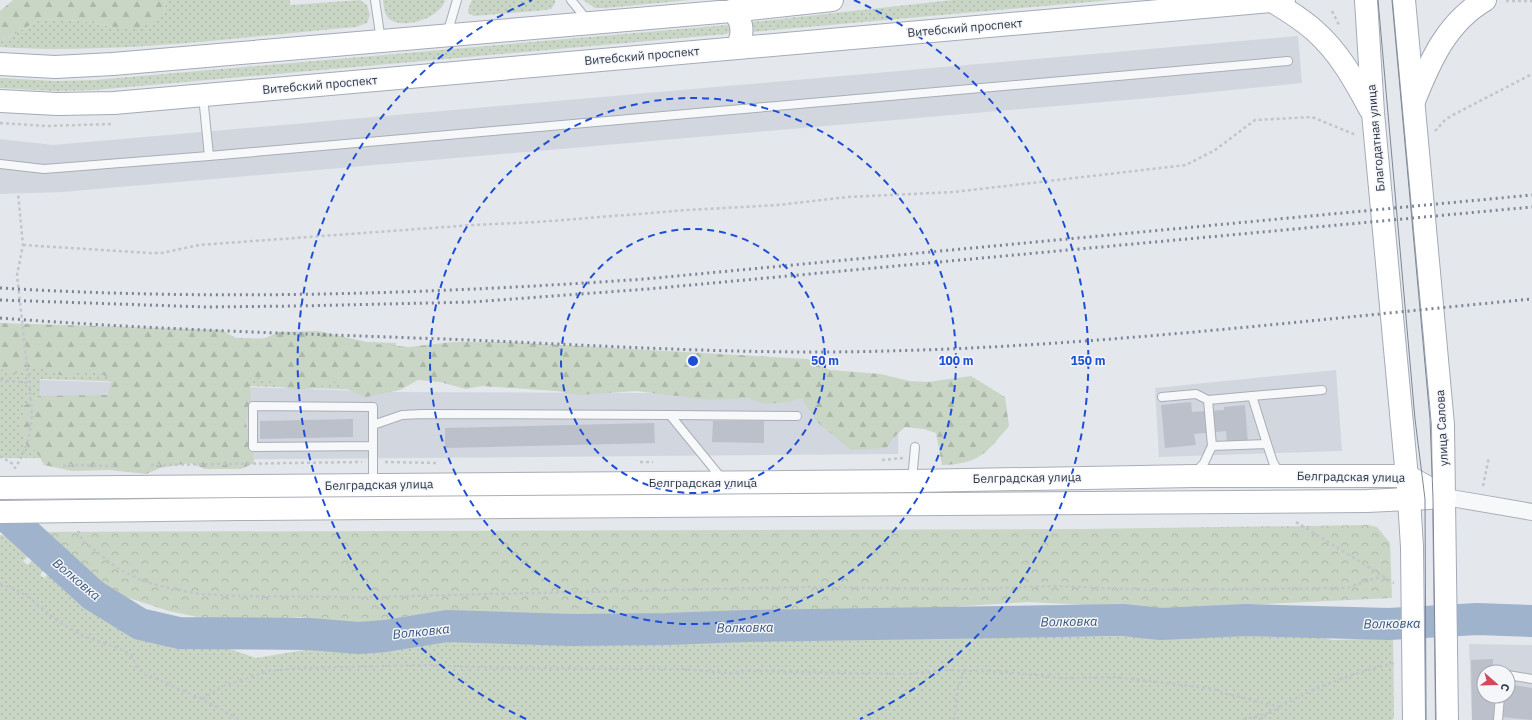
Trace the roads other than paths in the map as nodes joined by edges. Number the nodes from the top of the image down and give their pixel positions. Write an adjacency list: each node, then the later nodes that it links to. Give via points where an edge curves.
1 (375, 0): 12 (lane)
2 (457, 0): 11 (lane)
3 (572, 0): 10 (lane)
4 (832, 0): 9 (main road)
5 (1278, 0): 13 (main road, Витебский проспект); 19 (main road, via 1324,40 1347,70)
6 (1366, 0): 19 (main road, Благодатная улица)
7 (1404, 0): 18 (main road)
8 (1495, 0): 18 (main road, via 1463,16 1442,41)
9 (719, 9): 10 (main road); 13 (main road, via 738,18 742,29)
10 (590, 23): 11 (main road)
11 (447, 35): 12 (main road)
12 (381, 42): 15 (main road, via 114,64 55,67)
13 (736, 48): 16 (main road, Витебский проспект)
14 (1288, 61): 20 (lane)
15 (0, 64)
16 (203, 95): 17 (main road, Витебский проспект, via 114,103); 20 (lane)
17 (0, 101)
18 (1413, 104): 40 (main road, улица Салова, via 1443,425)
19 (1373, 113): 35 (main road, Благодатная улица)
20 (209, 156): 21 (lane, via 44,169)
21 (0, 164)
22 (1322, 390): 23 (lane)
23 (1252, 396): 25 (lane); 29 (lane)
24 (1162, 397): 25 (lane, via 1196,394)
25 (1208, 400): 31 (lane)
26 (670, 415): 27 (lane); 28 (lane, via 423,414 402,415); 37 (lane)
27 (797, 416)
28 (373, 425): 30 (lane); 30 (lane, via 372,407 253,406 253,448)
29 (1267, 444): 31 (lane); 34 (lane)
30 (372, 446): 38 (lane)
31 (1212, 446): 33 (lane)
32 (915, 447): 36 (lane)
33 (1194, 476): 34 (main road, Белградская улица); 36 (main road, Белградская улица)
34 (1281, 476): 35 (main road, Белградская улица)
35 (1407, 476): 40 (main road, Белградская улица); 41 (main road)
36 (912, 481): 37 (main road, Белградская улица)
37 (725, 482): 38 (main road, Белградская улица)
38 (372, 485): 39 (main road, Белградская улица)
39 (0, 488)
40 (1445, 497): 41 (main road, Белградская улица); 43 (street); 48 (main road, улица Салова)
41 (1409, 499): 42 (main road, Белградская улица); 47 (main road, via 1405,588 1406,660)
42 (0, 512)
43 (1532, 512)
44 (1516, 676): 45 (lane)
45 (1532, 679)
46 (1499, 704): 49 (lane)
47 (1414, 720)
48 (1447, 720)
49 (1498, 720)

